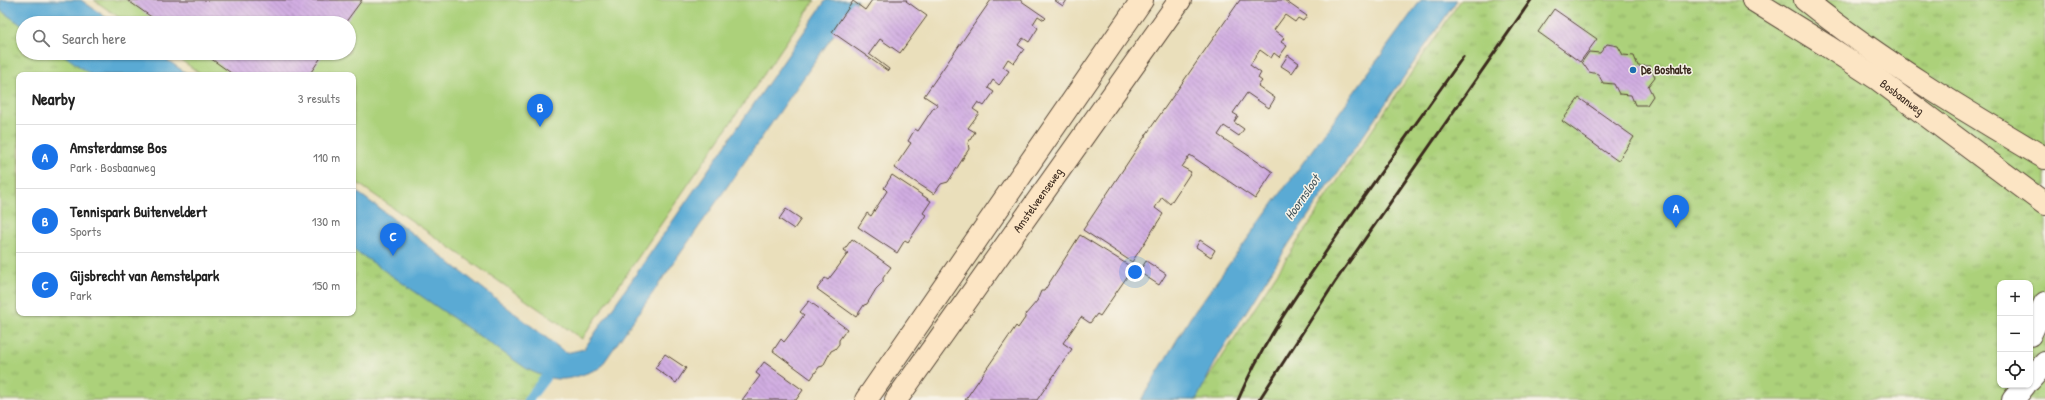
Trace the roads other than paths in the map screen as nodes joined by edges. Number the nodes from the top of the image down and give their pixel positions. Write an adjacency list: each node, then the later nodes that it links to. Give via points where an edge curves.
1 (1142, 0): 11 (main road)
2 (1180, 0): 12 (main road, Amstelveenseweg)
3 (1753, 0): 6 (main road, Bosbaanweg, via 1876,78)
4 (1805, 0): 5 (main road, Bosbaanweg, via 1872,51 1937,94)
5 (2045, 158)
6 (2045, 204)
7 (2045, 304): 8 (street)
8 (2033, 329)
9 (2045, 363): 10 (street)
10 (2033, 377)
11 (866, 400)
12 (896, 400)

